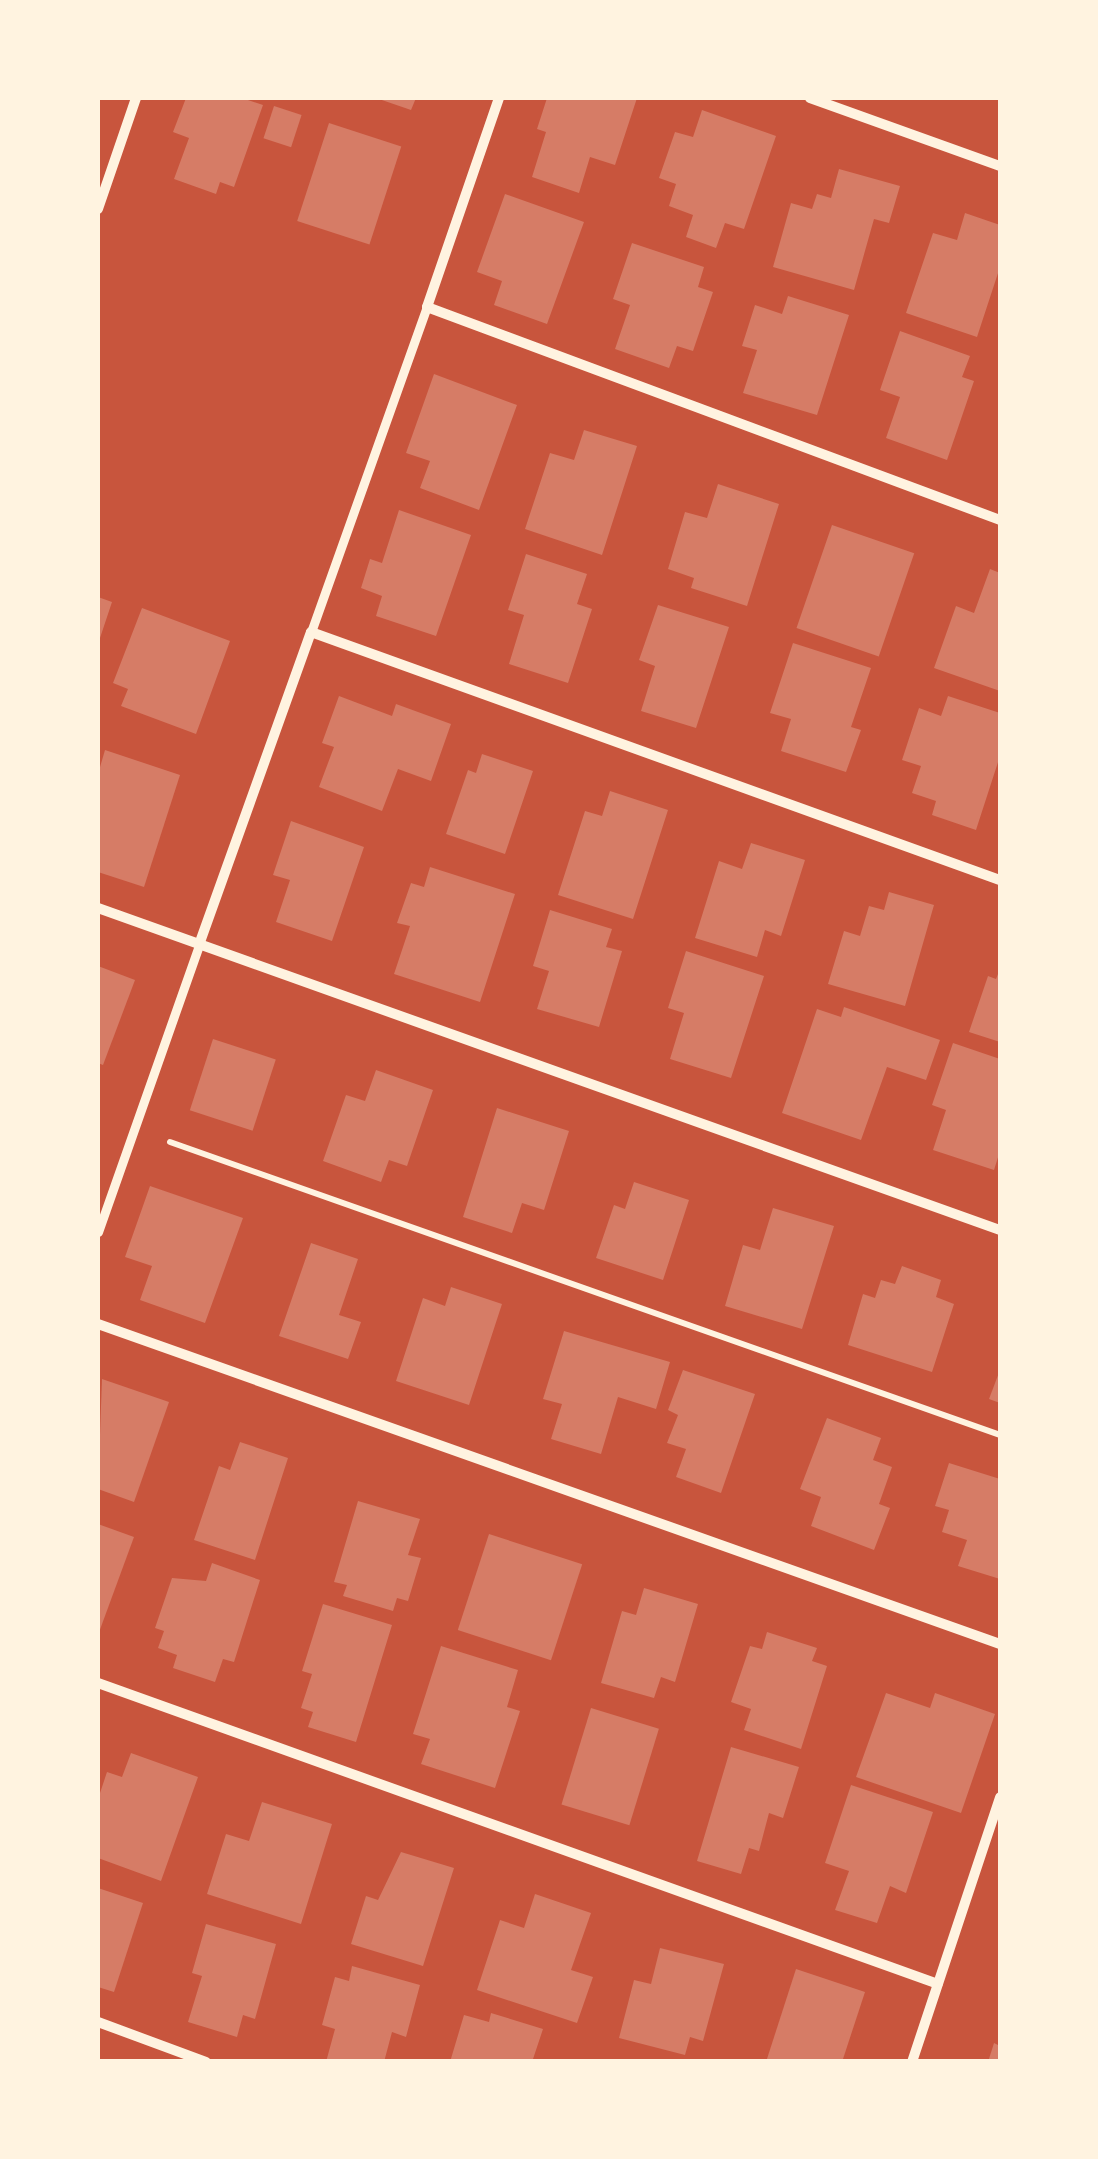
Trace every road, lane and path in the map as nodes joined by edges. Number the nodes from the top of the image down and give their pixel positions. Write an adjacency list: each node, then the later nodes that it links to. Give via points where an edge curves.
1 (136, 98): 5 (street)
2 (499, 98): 6 (street)
3 (810, 98): 4 (street)
4 (1000, 166)
5 (98, 210)
6 (428, 307): 7 (street); 8 (street)
7 (1000, 520)
8 (311, 632): 9 (street); 11 (street)
9 (1000, 880)
10 (98, 908): 11 (street)
11 (200, 942): 12 (street); 13 (street)
12 (132, 1129): 14 (street); 16 (path)
13 (1000, 1230)
14 (98, 1232)
15 (98, 1324): 17 (street)
16 (1000, 1435)
17 (1000, 1644)
18 (98, 1683): 20 (street)
19 (1000, 1797): 20 (street)
20 (938, 1984): 23 (street)
21 (98, 2022): 22 (street)
22 (206, 2062)
23 (912, 2062)

